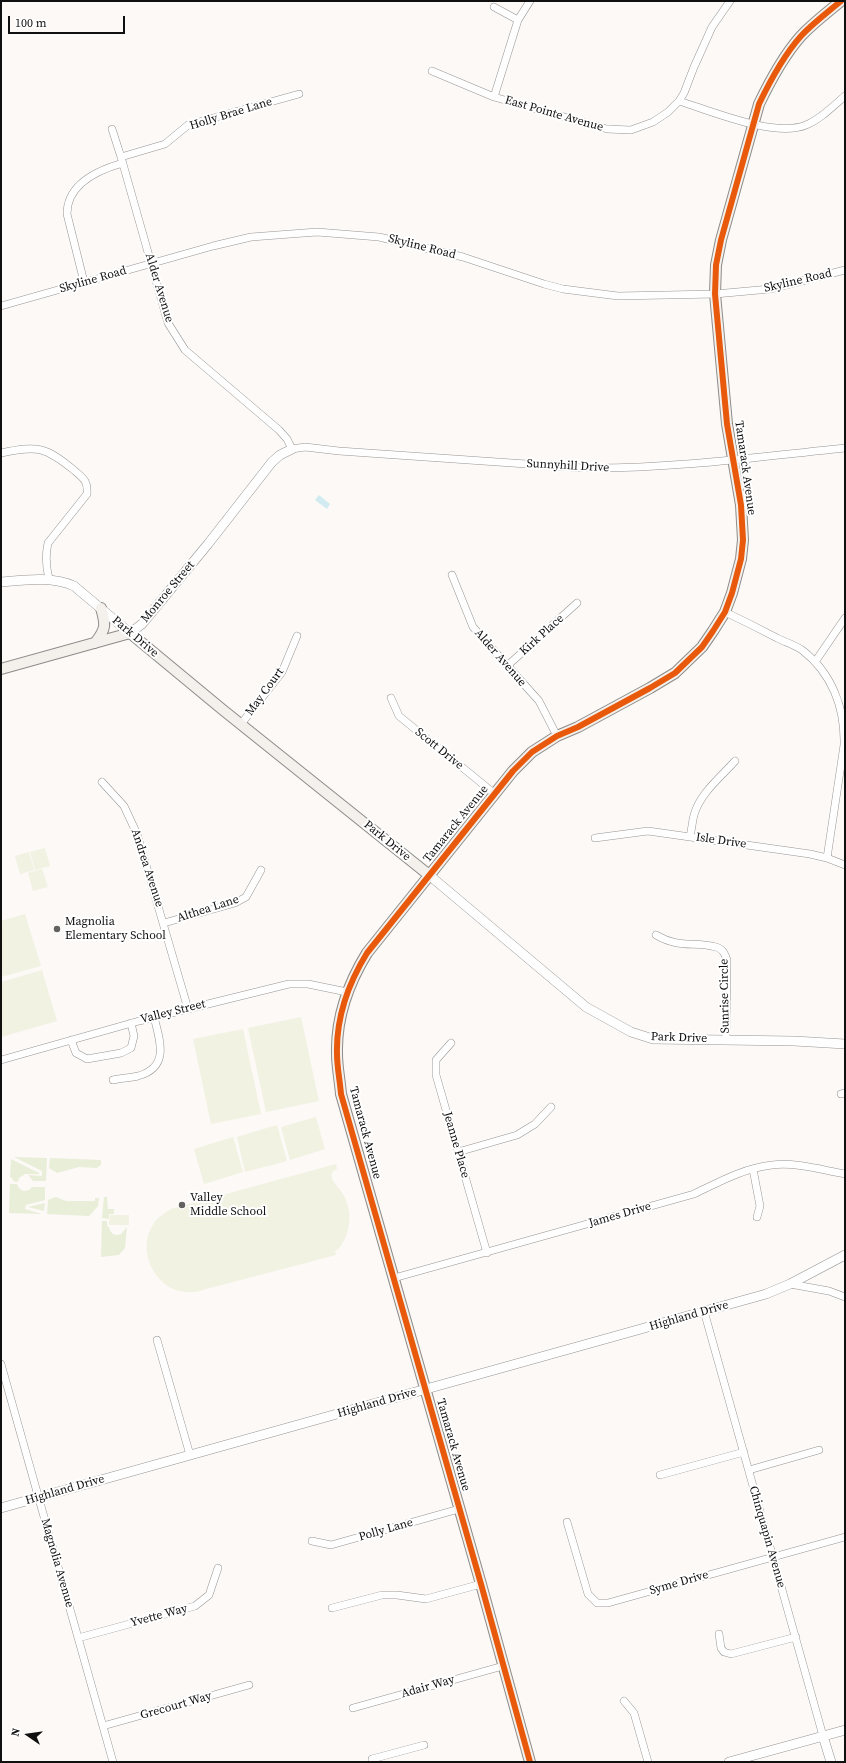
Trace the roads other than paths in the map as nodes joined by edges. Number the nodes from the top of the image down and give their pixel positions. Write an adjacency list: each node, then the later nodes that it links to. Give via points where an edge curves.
1 (530, 1): 5 (street)
2 (730, 1): 10 (street, East Pointe Avenue, via 712,27)
3 (842, 1): 11 (main road, Tamarack Avenue, via 802,35 772,79 759,104)
4 (494, 7): 5 (street)
5 (518, 20): 9 (street)
6 (432, 71): 9 (street, East Pointe Avenue)
7 (299, 94): 13 (street, Holly Brae Lane, via 188,125 165,144)
8 (845, 96): 11 (street, via 806,125 772,128)
9 (494, 97): 10 (street, East Pointe Avenue, via 607,129 619,130 631,130 653,122)
10 (679, 101): 11 (street)
11 (754, 124): 17 (main road, Tamarack Avenue, via 721,240 716,265)
12 (112, 129): 13 (street, Alder Avenue)
13 (122, 160): 14 (street, Alder Avenue); 16 (street, Holly Brae Lane, via 91,176 73,191 67,203 67,214)
14 (151, 263): 16 (street, Skyline Road); 17 (street, Skyline Road, via 251,237 317,232 379,237 463,257 563,289 618,296); 20 (street, Alder Avenue, via 168,322 185,350 279,430)
15 (845, 270): 17 (street, Skyline Road, via 770,289)
16 (84, 282): 18 (street, Skyline Road)
17 (715, 294): 22 (main road, Tamarack Avenue)
18 (1, 306)
19 (845, 448): 22 (street, Sunnyhill Drive)
20 (292, 449): 22 (street, Sunnyhill Drive, via 305,447 584,468); 30 (street, Monroe Street, via 272,462 147,618)
21 (1, 453): 24 (street, via 23,448 52,453 83,477 87,486 87,494 48,543 46,564)
22 (733, 460): 28 (main road, Tamarack Avenue, via 742,505 742,540 741,559)
23 (452, 575): 34 (street, Alder Avenue, via 473,627)
24 (49, 579): 25 (street, Park Drive); 27 (street, Park Drive, via 74,586)
25 (1, 582)
26 (577, 603): 34 (street, Kirk Place)
27 (101, 608): 30 (street, Park Drive); 32 (main road, via 105,621 104,632)
28 (725, 612): 33 (street, via 801,650); 38 (main road, Tamarack Avenue, via 702,647 675,673)
29 (845, 618): 33 (street)
30 (130, 633): 32 (main road, Monroe Street); 37 (main road, Park Drive)
31 (297, 636): 37 (street, May Court, via 282,672)
32 (95, 643): 35 (main road, Monroe Street)
33 (815, 662): 44 (street, via 832,685 842,709 844,730)
34 (507, 666): 38 (street, Alder Avenue, via 539,701)
35 (1, 669)
36 (391, 698): 41 (street, Scott Drive, via 399,716)
37 (241, 724): 47 (main road, Park Drive)
38 (557, 736): 41 (main road, Tamarack Avenue, via 532,752 513,770)
39 (735, 761): 42 (street, via 700,802 694,814)
40 (102, 782): 48 (street, Andrea Avenue, via 124,806 137,834)
41 (495, 794): 47 (main road, Tamarack Avenue)
42 (690, 836): 43 (street, Isle Drive, via 648,831); 44 (street, Isle Drive)
43 (595, 838)
44 (828, 858): 45 (street, Isle Drive)
45 (845, 866)
46 (261, 870): 48 (street, Althea Lane, via 246,896 235,903)
47 (429, 874): 50 (main road, Tamarack Avenue, via 367,953); 55 (street, Park Drive, via 586,1007 602,1017 631,1032 653,1039)
48 (164, 923): 51 (street, Andrea Avenue)
49 (656, 935): 55 (street, Sunrise Circle, via 677,944 717,947 725,952)
50 (347, 992): 51 (street, Valley Street, via 308,984 289,984); 67 (main road, Tamarack Avenue, via 337,1036 341,1094)
51 (188, 1009): 52 (street, Valley Street)
52 (154, 1017): 53 (street, Valley Street); 59 (street, via 161,1046 156,1064 150,1071 138,1076)
53 (131, 1023): 54 (street, Valley Street); 54 (street, via 134,1036 131,1048 121,1053 87,1059 76,1053)
54 (71, 1040): 58 (street, Valley Street)
55 (726, 1040): 57 (street, Park Drive)
56 (451, 1043): 61 (street, Jeanne Place, via 436,1060 436,1075)
57 (845, 1044)
58 (1, 1060)
59 (113, 1080)
60 (551, 1107): 61 (street, via 535,1124 517,1135)
61 (458, 1152): 65 (street, Jeanne Place)
62 (753, 1169): 63 (street, James Drive, via 772,1165 796,1165); 64 (street, via 760,1206); 65 (street, James Drive, via 736,1173 694,1194)
63 (845, 1174)
64 (757, 1217)
65 (487, 1253): 67 (street, James Drive)
66 (845, 1255): 68 (street, Highland Drive)
67 (394, 1278): 73 (main road, Tamarack Avenue)
68 (790, 1284): 69 (street, via 829,1291); 70 (street, Highland Drive, via 766,1294)
69 (845, 1297)
70 (704, 1311): 73 (street, Highland Drive); 75 (street, Chinquapin Avenue)
71 (157, 1340): 76 (street)
72 (1, 1364): 79 (street, Magnolia Avenue)
73 (426, 1389): 76 (street, Highland Drive); 81 (main road, Tamarack Avenue)
74 (819, 1450): 77 (street)
75 (744, 1452): 77 (street, Chinquapin Avenue); 78 (street)
76 (190, 1455): 79 (street, Highland Drive)
77 (749, 1470): 85 (street, Chinquapin Avenue)
78 (660, 1475)
79 (39, 1498): 80 (street, Highland Drive); 91 (street, Magnolia Avenue)
80 (1, 1508)
81 (459, 1509): 84 (street, Polly Lane, via 330,1545); 87 (main road, Tamarack Avenue)
82 (567, 1522): 85 (street, Syme Drive, via 588,1594 597,1603 608,1604)
83 (845, 1537): 85 (street, Syme Drive)
84 (312, 1541)
85 (773, 1557): 90 (street, Chinquapin Avenue)
86 (218, 1568): 91 (street, Yvette Way, via 209,1594 196,1606)
87 (481, 1584): 88 (street, via 426,1599 382,1595); 92 (main road, Tamarack Avenue)
88 (332, 1608)
89 (719, 1634): 90 (street, via 721,1648 731,1654)
90 (796, 1637): 98 (street, Chinquapin Avenue)
91 (78, 1638): 96 (street, Magnolia Avenue)
92 (502, 1666): 95 (street, Adair Way); 102 (main road, Tamarack Avenue)
93 (250, 1685): 96 (street, Grecourt Way)
94 (624, 1701): 103 (street, via 634,1713)
95 (353, 1708)
96 (103, 1726): 100 (street, Magnolia Avenue)
97 (845, 1730): 98 (street)
98 (823, 1736): 104 (street); 105 (street, Chinquapin Avenue)
99 (424, 1745): 101 (street, via 372,1759)
100 (113, 1762)
101 (372, 1762)
102 (530, 1762)
103 (648, 1762)
104 (729, 1762)
105 (831, 1762)

